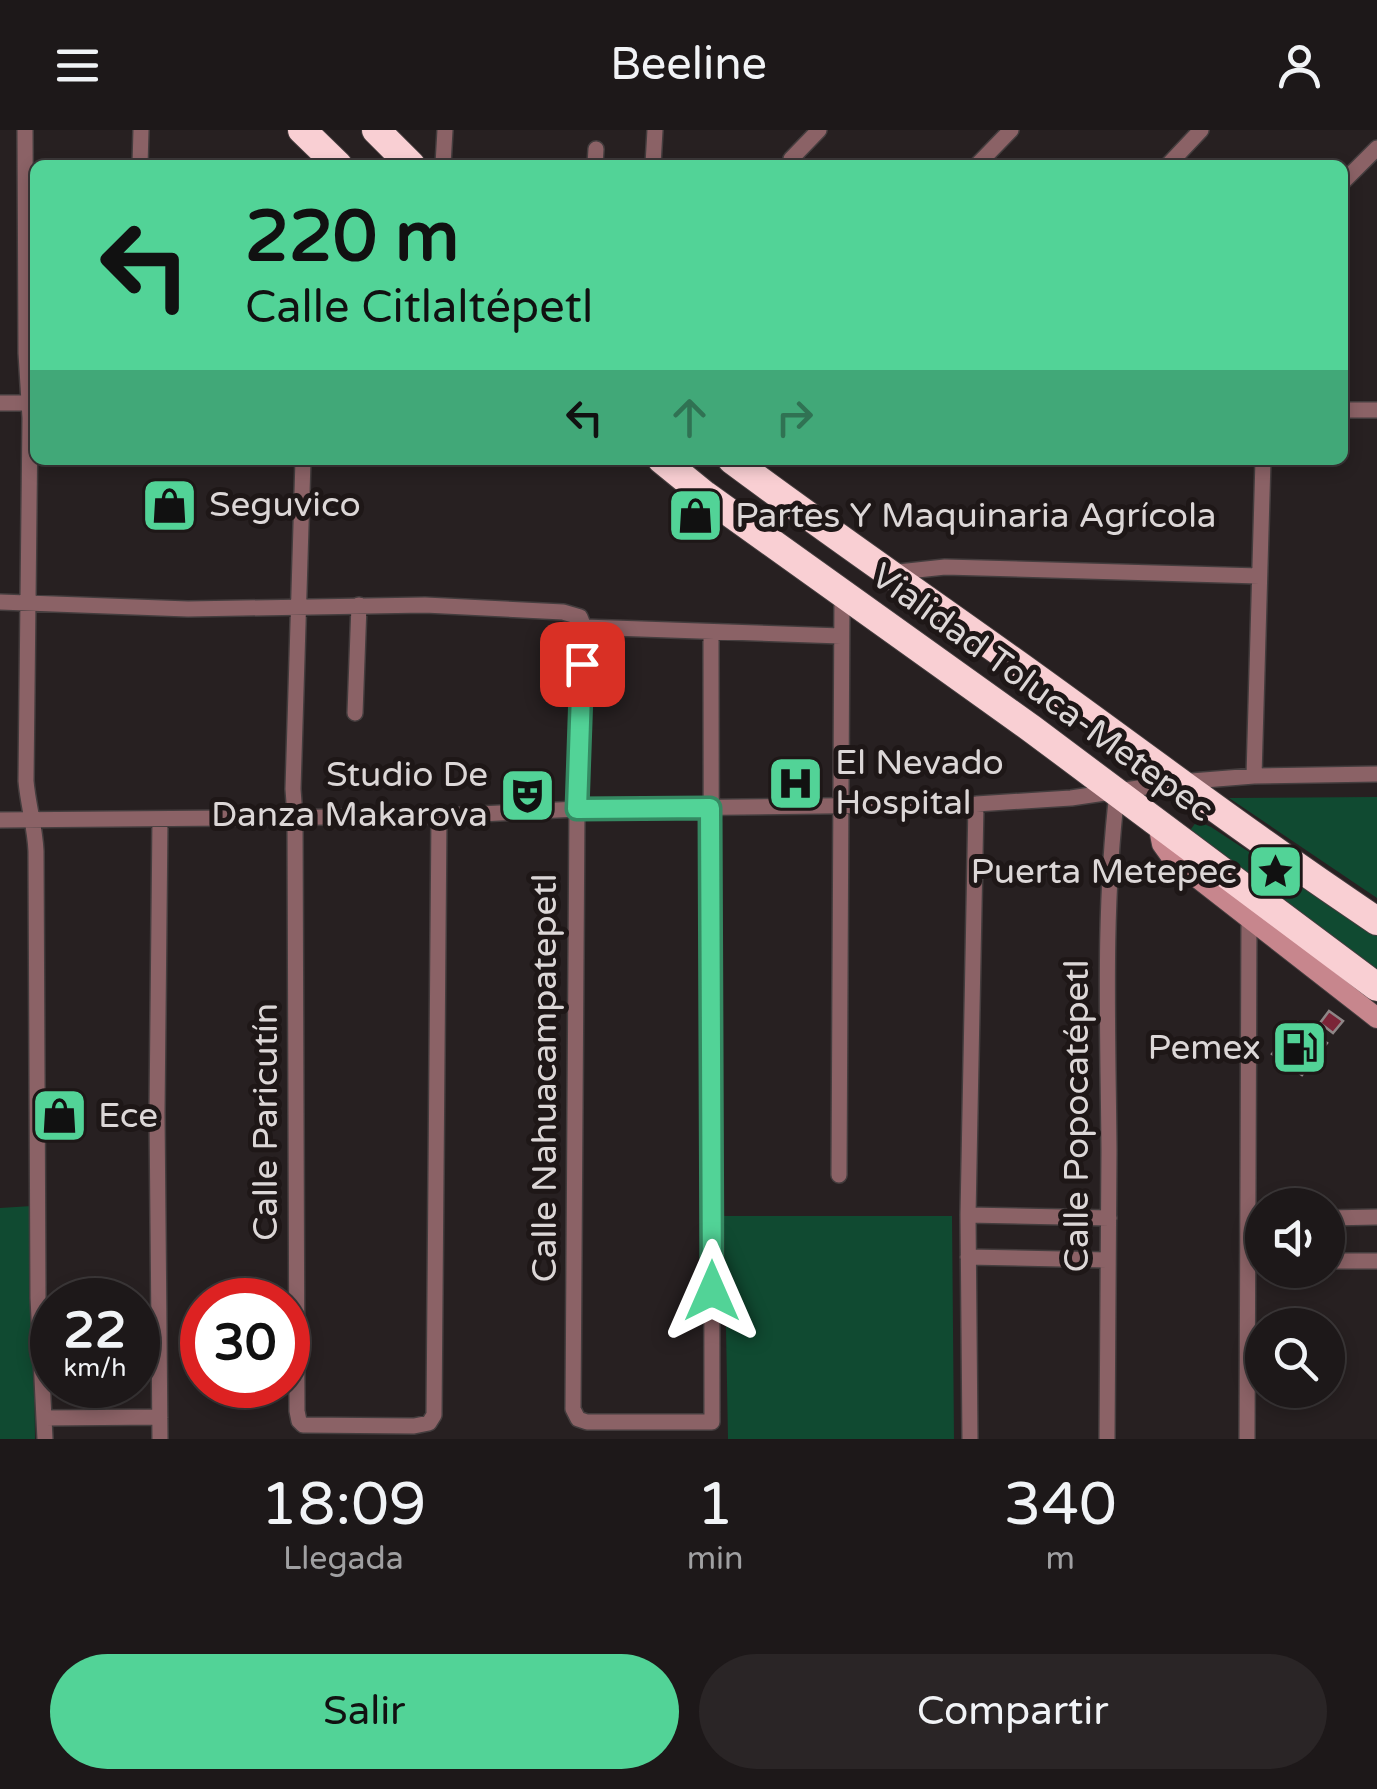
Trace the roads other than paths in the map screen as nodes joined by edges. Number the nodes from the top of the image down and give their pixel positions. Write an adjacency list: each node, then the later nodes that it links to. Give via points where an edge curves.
1 (25, 130): 20 (street)
2 (141, 130): 12 (street)
3 (302, 130): 13 (highway)
4 (376, 130): 14 (highway)
5 (445, 130): 15 (street)
6 (655, 130): 16 (street)
7 (818, 130): 11 (street)
8 (1011, 130): 17 (street)
9 (1201, 130): 18 (street)
10 (1377, 148): 19 (street)
11 (791, 159)
12 (140, 160)
13 (332, 160)
14 (406, 160)
15 (443, 160)
16 (653, 160)
17 (982, 160)
18 (1173, 160)
19 (1348, 177)
20 (30, 386)
21 (30, 403): 22 (street)
22 (0, 404)
23 (1348, 410): 24 (street)
24 (1377, 410)
25 (30, 465): 34 (street)
26 (303, 465): 36 (street, Calle Paricutín)
27 (668, 465): 32 (highway, Vialidad Toluca-Metepec)
28 (739, 465): 30 (highway, Vialidad Toluca-Metepec)
29 (1263, 465): 31 (street)
30 (888, 573): 31 (street, via 945,566); 43 (highway, Vialidad Toluca-Metepec)
31 (1259, 576): 42 (street)
32 (842, 594): 39 (street); 44 (highway, Vialidad Toluca-Metepec)
33 (0, 602): 34 (street)
34 (27, 602): 36 (street); 51 (street, via 26,781)
35 (359, 605): 36 (street); 37 (street, via 564,612); 40 (street)
36 (298, 608): 49 (street, Calle Paricutín)
37 (582, 622): 38 (street); 48 (street, Calle Nahuacampatepetl)
38 (711, 633): 39 (street); 47 (street)
39 (841, 636): 46 (street)
40 (355, 714)
41 (1377, 774): 42 (street)
42 (1254, 776): 43 (street)
43 (1180, 782): 44 (street); 55 (highway, Vialidad Toluca-Metepec)
44 (1117, 793): 45 (street); 54 (highway, Vialidad Toluca-Metepec); 62 (street, Calle Popocatépetl, via 1107,988)
45 (976, 804): 46 (street); 60 (street)
46 (840, 806): 47 (street); 58 (street)
47 (710, 808): 48 (street); 48 (street, Calle Nahuacampatepetl, via 712,1422 587,1422 573,1408)
48 (577, 809): 50 (street)
49 (295, 816): 50 (street); 50 (street, Calle Paricutín, via 298,1416 308,1426 424,1425 434,1415); 52 (street)
50 (438, 816)
51 (32, 819): 52 (street); 53 (street); 69 (street)
52 (160, 819): 70 (street)
53 (0, 820)
54 (1258, 911): 56 (highway, Vialidad Toluca-Metepec); 57 (main road); 59 (street)
55 (1377, 921)
56 (1377, 987)
57 (1377, 1018)
58 (838, 1175)
59 (1255, 1188)
60 (968, 1215): 62 (street); 64 (street)
61 (1377, 1217): 63 (street)
62 (1109, 1218): 65 (street, Calle Popocatépetl)
63 (1345, 1218)
64 (968, 1257): 65 (street); 73 (street)
65 (1107, 1260): 74 (street, Calle Popocatépetl)
66 (1345, 1261): 67 (street)
67 (1377, 1261)
68 (1254, 1288): 75 (street)
69 (44, 1418): 70 (street); 71 (street)
70 (160, 1418): 72 (street)
71 (44, 1439)
72 (160, 1439)
73 (970, 1439)
74 (1107, 1439)
75 (1247, 1439)

